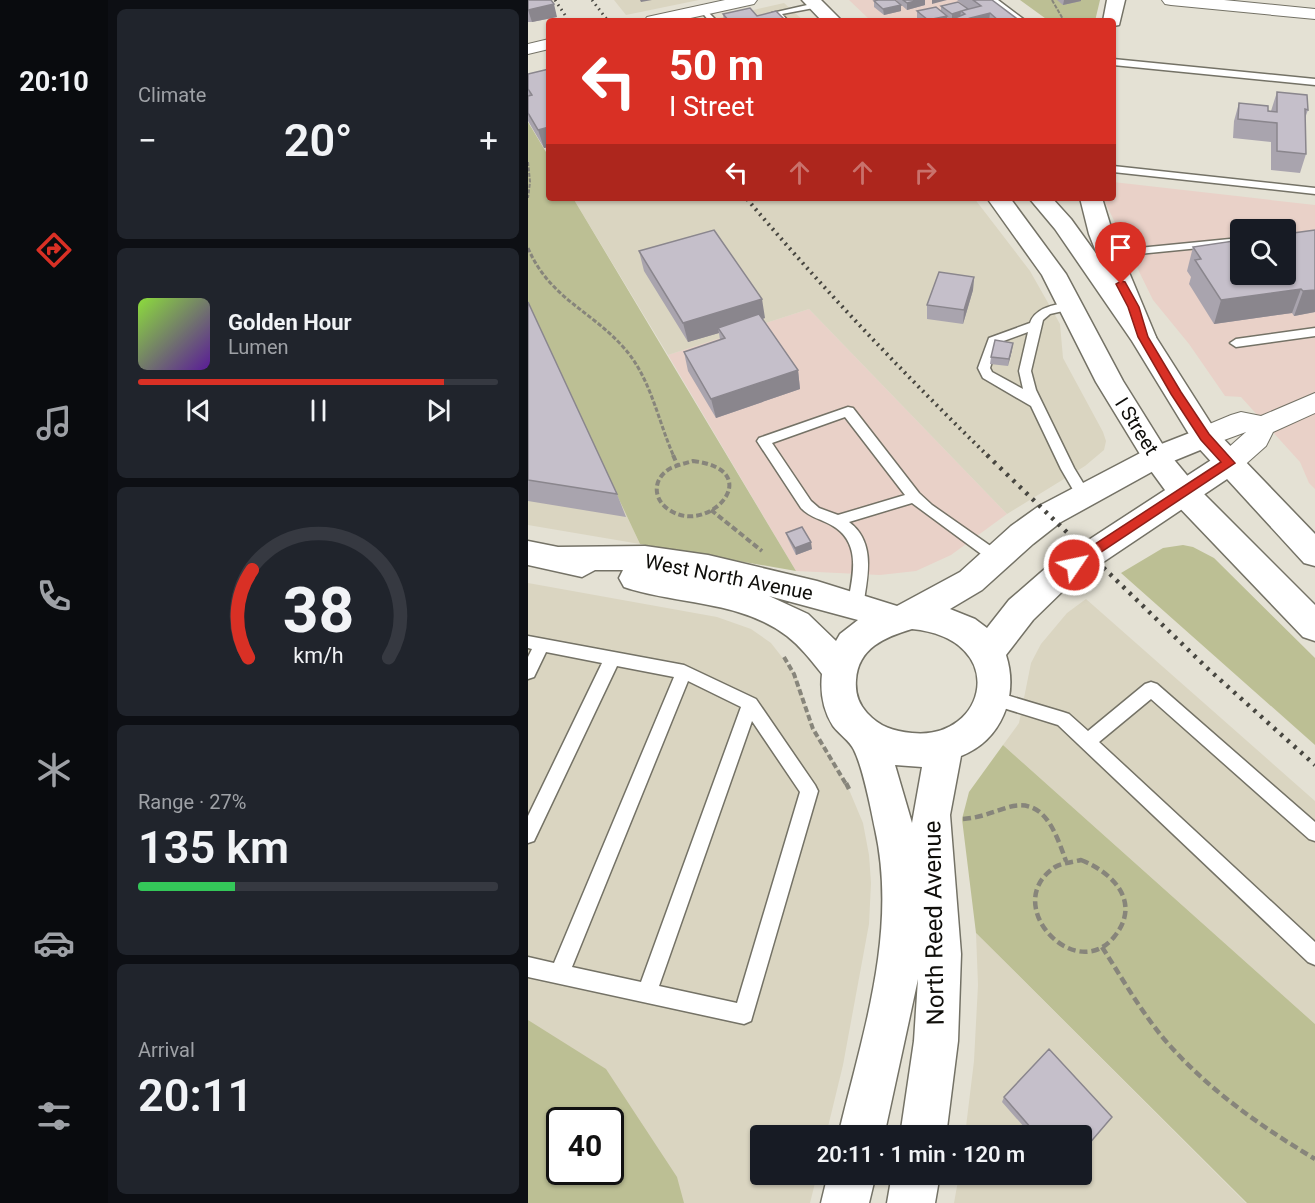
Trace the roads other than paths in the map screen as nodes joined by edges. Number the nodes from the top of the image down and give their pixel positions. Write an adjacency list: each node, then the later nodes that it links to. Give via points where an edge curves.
1 (748, 0): 7 (street)
2 (993, 0): 11 (lane)
3 (1116, 0): 12 (street)
4 (1171, 0): 6 (street)
5 (814, 2): 9 (lane, via 771,14); 10 (street)
6 (1315, 14)
7 (709, 15): 8 (street)
8 (681, 18)
9 (778, 18)
10 (830, 18)
11 (1018, 18)
12 (1113, 18)
13 (546, 45): 14 (street)
14 (528, 49)
15 (1116, 62): 16 (lane)
16 (1315, 82)
17 (1116, 169): 18 (lane)
18 (1315, 191)
19 (1000, 201): 24 (street, I Street, via 1042,254)
20 (1043, 201): 27 (street, via 1064,224)
21 (1092, 201): 23 (street)
22 (1230, 242): 23 (lane)
23 (1108, 254): 27 (street, via 1134,307)
24 (1072, 305): 25 (lane, via 1046,311); 33 (street, I Street, via 1110,382)
25 (1036, 325): 30 (lane, via 1024,371); 30 (lane, via 993,341 984,372)
26 (1315, 332): 28 (lane)
27 (1143, 337): 32 (street)
28 (1236, 343)
29 (1315, 402): 31 (street)
30 (1036, 404): 36 (lane)
31 (1263, 426): 32 (street, via 1240,422); 34 (street, via 1256,439)
32 (1205, 437): 33 (street); 34 (street)
33 (1156, 457): 35 (street, I Street); 36 (street)
34 (1229, 463): 35 (street); 40 (street)
35 (1184, 494): 45 (street, I Street); 47 (street, via 1058,576 1022,610)
36 (1084, 496): 42 (street, via 1050,514)
37 (914, 497): 38 (lane); 38 (lane, via 848,411 764,441 809,508); 42 (lane)
38 (837, 521): 43 (lane, via 850,530 861,549)
39 (528, 554): 41 (street, West North Avenue)
40 (1315, 554)
41 (561, 558): 43 (street, West North Avenue, via 645,558 687,565 787,585); 49 (street, West North Avenue, via 762,607 795,624)
42 (997, 558): 44 (street, via 971,581)
43 (855, 607): 44 (street, West North Avenue)
44 (903, 617): 47 (street, via 932,616 950,622 966,631); 49 (street, via 862,633)
45 (1315, 627)
46 (535, 643): 48 (lane); 50 (lane)
47 (988, 653): 52 (street, via 994,675)
48 (613, 657): 51 (lane); 58 (lane)
49 (838, 668): 54 (street, via 836,682 844,712)
50 (528, 672)
51 (684, 672): 53 (lane); 61 (lane)
52 (993, 698): 55 (lane, via 1063,719); 56 (street, via 979,725 964,738)
53 (750, 704): 62 (lane); 62 (lane, via 809,791 744,1014)
54 (869, 738): 56 (street, via 906,751); 63 (street, North Reed Avenue, via 900,858 904,914 896,980)
55 (1088, 741): 57 (lane, via 1151,689); 59 (lane)
56 (945, 746): 64 (street, North Reed Avenue, via 931,815 940,954 936,1041)
57 (1315, 833)
58 (528, 835)
59 (1315, 955)
60 (528, 967): 61 (lane)
61 (559, 974): 62 (lane)
62 (646, 994)
63 (864, 1125)
64 (925, 1125)
65 (851, 1185): 68 (street)
66 (853, 1185): 69 (street)
67 (914, 1185): 70 (street)
68 (845, 1203)
69 (851, 1203)
70 (911, 1203)

